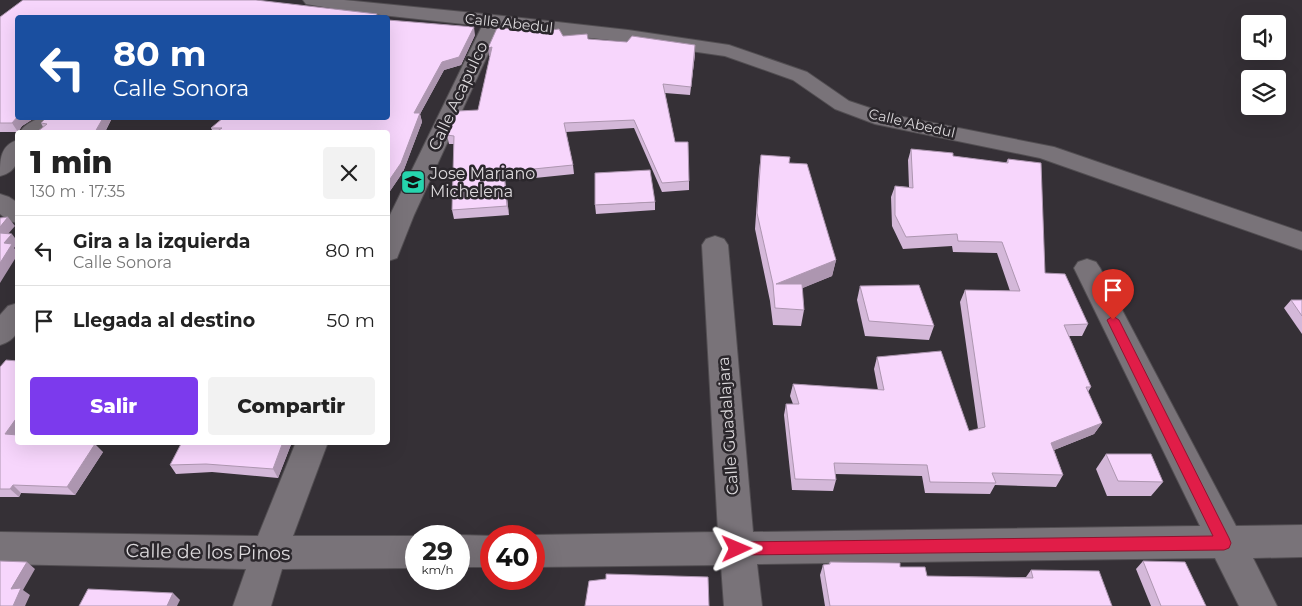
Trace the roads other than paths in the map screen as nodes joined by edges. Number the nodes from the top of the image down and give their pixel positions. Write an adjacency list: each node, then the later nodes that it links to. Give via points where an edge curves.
1 (312, 0): 2 (street, Calle Abedul)
2 (494, 22): 7 (street, Calle Acapulco); 9 (street, Calle Abedul, via 628,36 729,51 800,76 842,105 883,119 1046,152)
3 (15, 150): 4 (street)
4 (0, 168)
5 (0, 202): 6 (street)
6 (15, 213)
7 (395, 214): 8 (street, Calle Acapulco)
8 (390, 241)
9 (1302, 241)
10 (715, 245): 18 (street, Calle Guadalajara)
11 (1087, 268): 16 (street)
12 (15, 316): 13 (street)
13 (0, 334)
14 (311, 445): 21 (street)
15 (1302, 541): 16 (street)
16 (1224, 543): 18 (street); 24 (street)
17 (0, 548): 21 (street, Calle de los Pinos)
18 (737, 549): 19 (street); 23 (street, Calle Guadalajara)
19 (545, 551)
20 (405, 552): 21 (street, Calle de los Pinos)
21 (269, 553): 22 (street)
22 (252, 606)
23 (743, 606)
24 (1258, 606)

